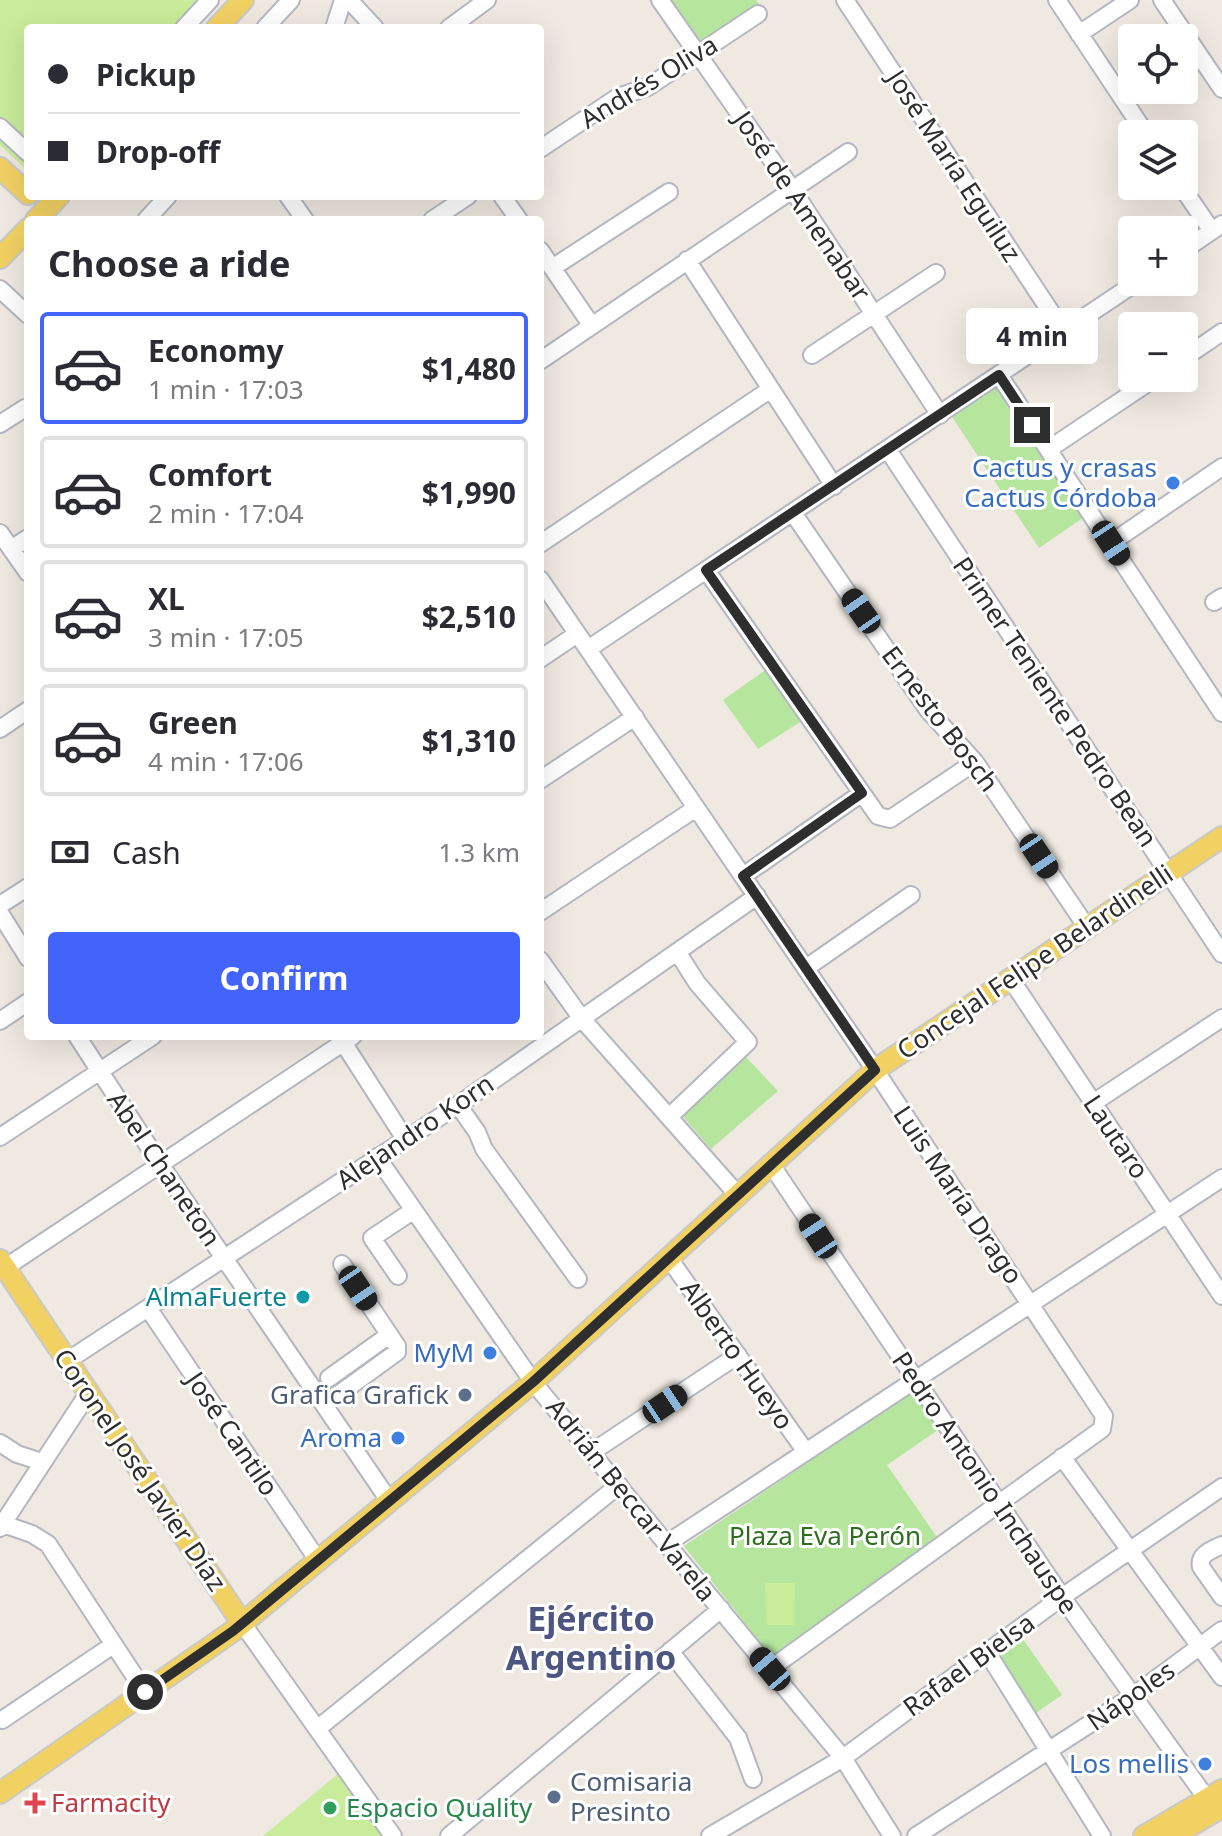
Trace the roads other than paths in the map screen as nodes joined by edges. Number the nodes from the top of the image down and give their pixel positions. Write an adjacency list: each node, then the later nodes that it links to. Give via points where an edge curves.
1 (210, 0): 14 (street)
2 (228, 0): 15 (main road)
3 (243, 0): 16 (main road)
4 (291, 0): 17 (street)
5 (343, 0): 18 (street)
6 (349, 0): 19 (street)
7 (487, 0): 20 (street)
8 (660, 0): 22 (street, José de Amenabar)
9 (845, 0): 51 (street, José María Eguiluz)
10 (1057, 0): 21 (street)
11 (1130, 0): 21 (street)
12 (1162, 0): 23 (street)
13 (758, 14): 22 (street, Andrés Oliva)
14 (188, 24)
15 (206, 24)
16 (221, 24)
17 (269, 24)
18 (335, 24)
19 (371, 24)
20 (454, 24)
21 (1079, 34): 24 (street)
22 (698, 55): 26 (street, Andrés Oliva, via 648,87 618,97); 31 (street, José de Amenabar)
23 (1222, 89)
24 (1137, 120)
25 (0, 127): 27 (street)
26 (544, 146)
27 (24, 149)
28 (848, 152): 31 (street)
29 (0, 168): 30 (main road)
30 (24, 188)
31 (792, 189): 43 (street); 49 (street, José de Amenabar)
32 (669, 192): 44 (street)
33 (164, 200): 36 (street)
34 (462, 200): 37 (street)
35 (1193, 200): 38 (street)
36 (150, 216)
37 (438, 216)
38 (1217, 228): 40 (street)
39 (24, 233): 42 (main road)
40 (1198, 241)
41 (544, 256): 44 (street)
42 (0, 258)
43 (687, 260): 50 (street); 57 (street)
44 (552, 268): 50 (street)
45 (936, 273): 49 (street)
46 (0, 289): 48 (street)
47 (1118, 295): 51 (street)
48 (24, 311)
49 (874, 313): 54 (street); 60 (street, José de Amenabar)
50 (592, 326): 55 (street)
51 (1064, 332): 56 (street)
52 (1222, 332): 53 (street)
53 (1198, 348)
54 (812, 355)
55 (544, 358)
56 (999, 375): 60 (street); 62 (street)
57 (771, 389): 65 (street); 69 (street)
58 (1134, 392): 62 (street)
59 (24, 409): 61 (street)
60 (940, 415): 63 (street)
61 (0, 424)
62 (1049, 449): 70 (street)
63 (888, 450): 65 (street); 87 (street, Primer Teniente Pedro Bean)
64 (1222, 467): 70 (street)
65 (834, 486): 66 (street)
66 (793, 513): 73 (street); 82 (street, Ernesto Bosch, via 928,710)
67 (0, 533): 71 (street)
68 (24, 541): 71 (street)
69 (544, 541)
70 (1111, 543): 79 (street)
71 (11, 549): 72 (street)
72 (24, 567)
73 (706, 570): 76 (street); 84 (street)
74 (544, 585): 75 (street, Luis María Drago)
75 (577, 634): 76 (street, Luis María Drago); 77 (street)
76 (588, 649): 80 (street, Luis María Drago)
77 (544, 656)
78 (24, 713): 81 (street)
79 (1222, 713)
80 (635, 717): 83 (street); 85 (street, Luis María Drago)
81 (0, 729)
82 (975, 762): 84 (street, via 890,819 878,816); 95 (street, Ernesto Bosch)
83 (544, 777)
84 (862, 793): 88 (street)
85 (696, 808): 88 (street, Luis María Drago); 93 (street)
86 (1222, 837): 87 (main road, Concejal Felipe Belardinelli)
87 (1168, 872): 95 (main road, Concejal Felipe Belardinelli); 98 (street, Primer Teniente Pedro Bean)
88 (743, 876): 91 (street, Luis María Drago)
89 (24, 890): 92 (street)
90 (911, 895): 100 (street)
91 (757, 896): 97 (street, Alejandro Korn); 100 (street, Luis María Drago)
92 (0, 905)
93 (544, 909)
94 (0, 913): 96 (street)
95 (1086, 926): 101 (main road, Concejal Felipe Belardinelli)
96 (24, 952)
97 (678, 953): 104 (street, Alejandro Korn); 114 (street, via 748,1042)
98 (1222, 954)
99 (544, 966): 104 (street)
100 (806, 968): 110 (street, Luis María Drago)
101 (1010, 978): 110 (main road, Concejal Felipe Belardinelli); 112 (street, Lautaro)
102 (24, 1005): 105 (street)
103 (1222, 1018): 112 (street)
104 (582, 1019): 113 (street, Alejandro Korn); 114 (street)
105 (0, 1021)
106 (80, 1040): 111 (street, Abel Chaneton)
107 (147, 1040): 111 (street)
108 (342, 1040): 119 (street)
109 (346, 1040): 116 (street)
110 (875, 1070): 118 (main road, Concejal Felipe Belardinelli); 131 (street, Luis María Drago)
111 (99, 1071): 115 (street); 119 (street, Abel Chaneton)
112 (1093, 1103): 123 (street, Lautaro)
113 (458, 1105): 116 (street, Alejandro Korn); 129 (street)
114 (669, 1117): 121 (street)
115 (0, 1137)
116 (405, 1139): 117 (street, Alejandro Korn)
117 (377, 1157): 122 (street, Adrián Beccar Varela); 125 (street, Alejandro Korn)
118 (770, 1163): 121 (main road, Concejal Felipe Belardinelli); 137 (street, Pedro Antonio Inchauspe)
119 (160, 1164): 125 (street, Abel Chaneton); 127 (street)
120 (1222, 1178): 123 (street)
121 (737, 1194): 124 (main road, Concejal Felipe Belardinelli)
122 (414, 1210): 128 (street, via 372,1238); 138 (street, Adrián Beccar Varela)
123 (1167, 1214): 130 (street, Lautaro); 131 (street)
124 (668, 1257): 134 (street, Alberto Hueyo); 138 (main road, Concejal Felipe Belardinelli)
125 (224, 1258): 132 (street, Alejandro Korn); 140 (street, Abel Chaneton)
126 (342, 1264): 133 (street)
127 (2, 1266): 135 (main road, Coronel José Javier Díaz)
128 (398, 1276)
129 (578, 1279)
130 (1222, 1296)
131 (1031, 1304): 137 (street); 144 (street, Luis María Drago, via 1104,1416 1102,1429)
132 (148, 1308): 135 (street, Alejandro Korn); 154 (street, José Cantilo)
133 (389, 1335): 136 (street); 140 (street, via 397,1352)
134 (738, 1355): 142 (street); 143 (street, Alberto Hueyo)
135 (67, 1361): 139 (main road, Coronel José Javier Díaz)
136 (329, 1378)
137 (915, 1381): 143 (street); 149 (street, Pedro Antonio Inchauspe)
138 (533, 1382): 142 (street, Adrián Beccar Varela); 148 (main road, Concejal Felipe Belardinelli)
139 (89, 1392): 145 (street); 158 (main road, Coronel José Javier Díaz)
140 (324, 1405): 148 (street, Abel Chaneton)
141 (0, 1443): 145 (street)
142 (592, 1452): 146 (street, Adrián Beccar Varela)
143 (806, 1452): 151 (street)
144 (1062, 1457): 149 (street); 153 (street)
145 (42, 1462): 150 (street)
146 (619, 1485): 151 (street, Adrián Beccar Varela); 169 (street)
147 (1222, 1487): 153 (street, Rafael Bielsa)
148 (388, 1499): 154 (main road, Concejal Felipe Belardinelli)
149 (998, 1503): 155 (street, Pedro Antonio Inchauspe); 164 (street)
150 (1, 1526): 160 (street, via 48,1544)
151 (666, 1544): 157 (street, Adrián Beccar Varela)
152 (1222, 1545): 156 (street, via 1200,1561)
153 (1129, 1549): 155 (street, Rafael Bielsa); 161 (street)
154 (317, 1559): 158 (main road, Concejal Felipe Belardinelli)
155 (1062, 1597): 163 (street, Rafael Bielsa); 167 (street, Pedro Antonio Inchauspe)
156 (1222, 1597)
157 (721, 1609): 162 (street); 164 (street, Adrián Beccar Varela)
158 (242, 1623): 166 (main road, Concejal Felipe Belardinelli); 169 (street, Coronel José Javier Díaz)
159 (1222, 1630): 161 (street, Nápoles)
160 (113, 1645): 166 (street); 168 (street)
161 (1200, 1647): 165 (street); 167 (street, Nápoles)
162 (670, 1651): 172 (street, via 738,1738); 176 (street)
163 (987, 1652): 170 (street); 171 (street, Rafael Bielsa)
164 (770, 1669): 171 (street, Adrián Beccar Varela)
165 (1222, 1677)
166 (145, 1692): 173 (main road, Concejal Felipe Belardinelli)
167 (1133, 1696): 170 (street, Nápoles); 174 (street, Pedro Antonio Inchauspe)
168 (2, 1720)
169 (317, 1729): 175 (street, Coronel José Javier Díaz)
170 (1049, 1751): 179 (street, Nápoles); 180 (street)
171 (843, 1758): 177 (street, Rafael Bielsa); 178 (street, Adrián Beccar Varela)
172 (753, 1779)
173 (0, 1793)
174 (1217, 1798): 181 (main road); 182 (main road)
175 (393, 1836)
176 (449, 1836)
177 (710, 1836)
178 (892, 1836)
179 (916, 1836)
180 (1102, 1836)
181 (1144, 1836)
182 (1173, 1836)

